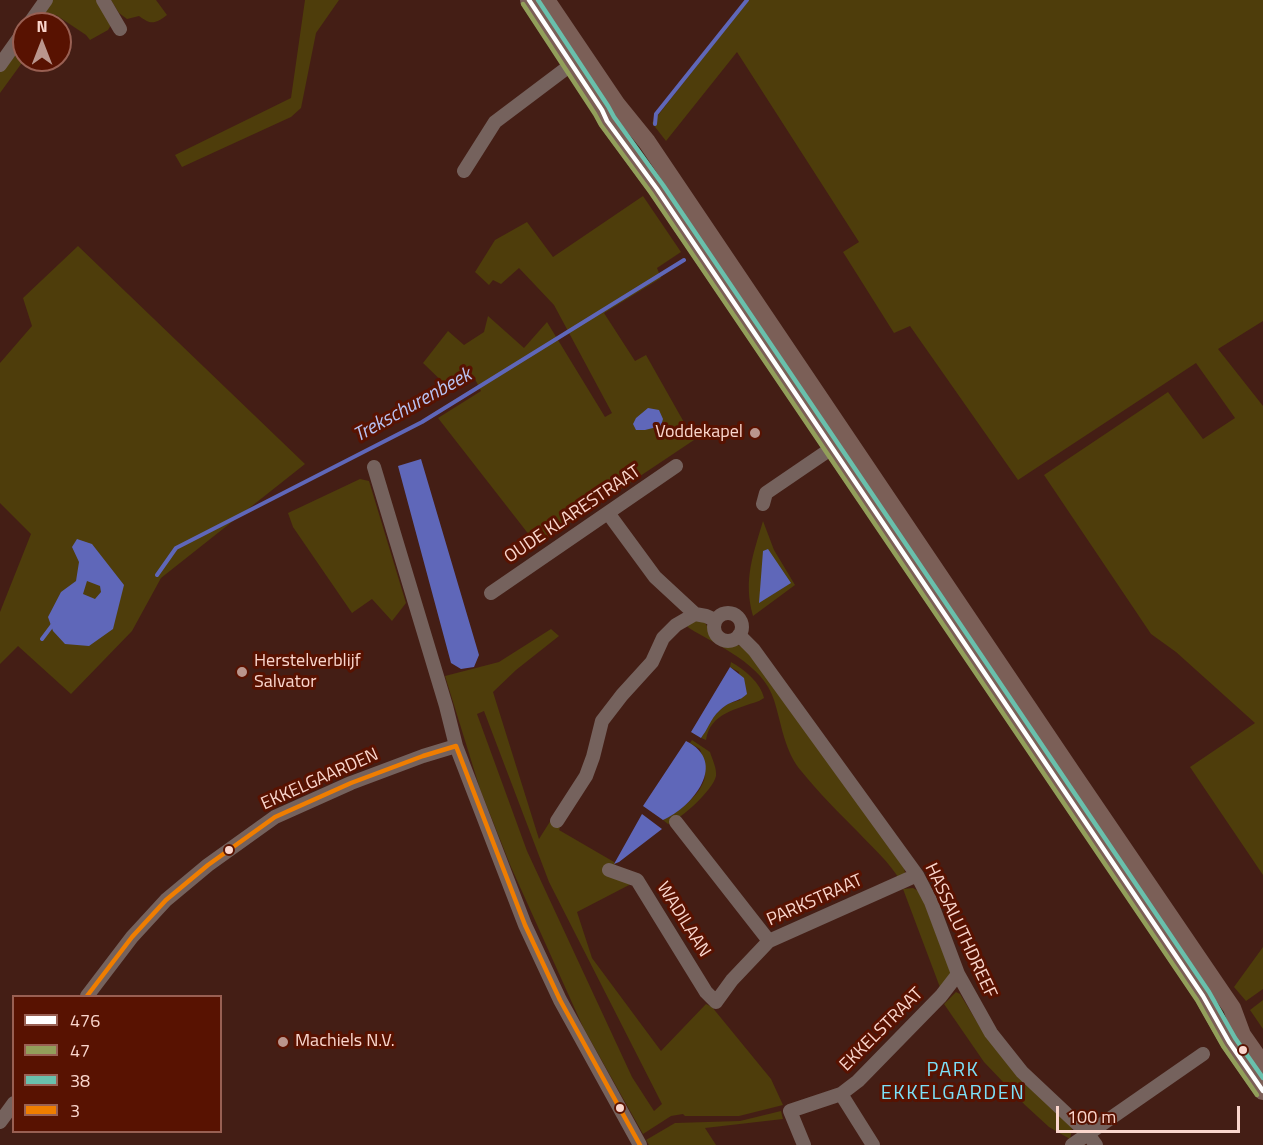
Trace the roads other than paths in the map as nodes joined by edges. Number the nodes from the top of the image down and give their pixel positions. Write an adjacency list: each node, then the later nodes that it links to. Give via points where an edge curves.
1 (103, 0): 4 (street)
2 (529, 0): 6 (main road)
3 (546, 0): 28 (main road, via 617,105 647,142 1232,1008 1242,1035)
4 (120, 29)
5 (12, 48): 7 (street)
6 (572, 64): 8 (street, via 495,122); 9 (main road)
7 (0, 65)
8 (464, 171)
9 (832, 448): 12 (street, via 766,493); 29 (main road, via 1197,987)
10 (676, 466): 13 (street, OUDE KLARESTRAAT)
11 (374, 467): 18 (street)
12 (763, 504)
13 (608, 513): 14 (street, OUDE KLARESTRAAT); 15 (street, via 655,577)
14 (490, 593)
15 (695, 614): 16 (street); 19 (street, via 663,638 652,662 602,721 585,776)
16 (715, 620): 17 (street, via 714,629 723,640); 17 (street, via 724,613 736,615 742,626)
17 (739, 635): 22 (street, HASSALUTHDREEF, via 754,650)
18 (456, 746): 25 (street, EKKELGAARDEN, via 351,783 275,817 166,900); 34 (street, via 525,925 565,1010)
19 (557, 821)
20 (676, 822): 23 (street)
21 (609, 870): 26 (street, WADILAAN, via 637,880)
22 (917, 875): 23 (street, PARKSTRAAT); 24 (street, HASSALUTHDREEF)
23 (769, 941): 26 (street, PARKSTRAAT)
24 (958, 974): 30 (street, EKKELSTRAAT, via 858,1082); 33 (street, HASSALUTHDREEF, via 991,1033 1022,1072)
25 (88, 995)
26 (716, 1002)
27 (1203, 1054): 33 (street)
28 (1263, 1065)
29 (1263, 1091)
30 (841, 1094): 35 (street, EKKELSTRAAT, via 790,1111); 36 (street)
31 (12, 1105): 32 (street)
32 (0, 1122)
33 (1092, 1139): 37 (street)
34 (640, 1145)
35 (804, 1145)
36 (873, 1145)
37 (1072, 1145)

